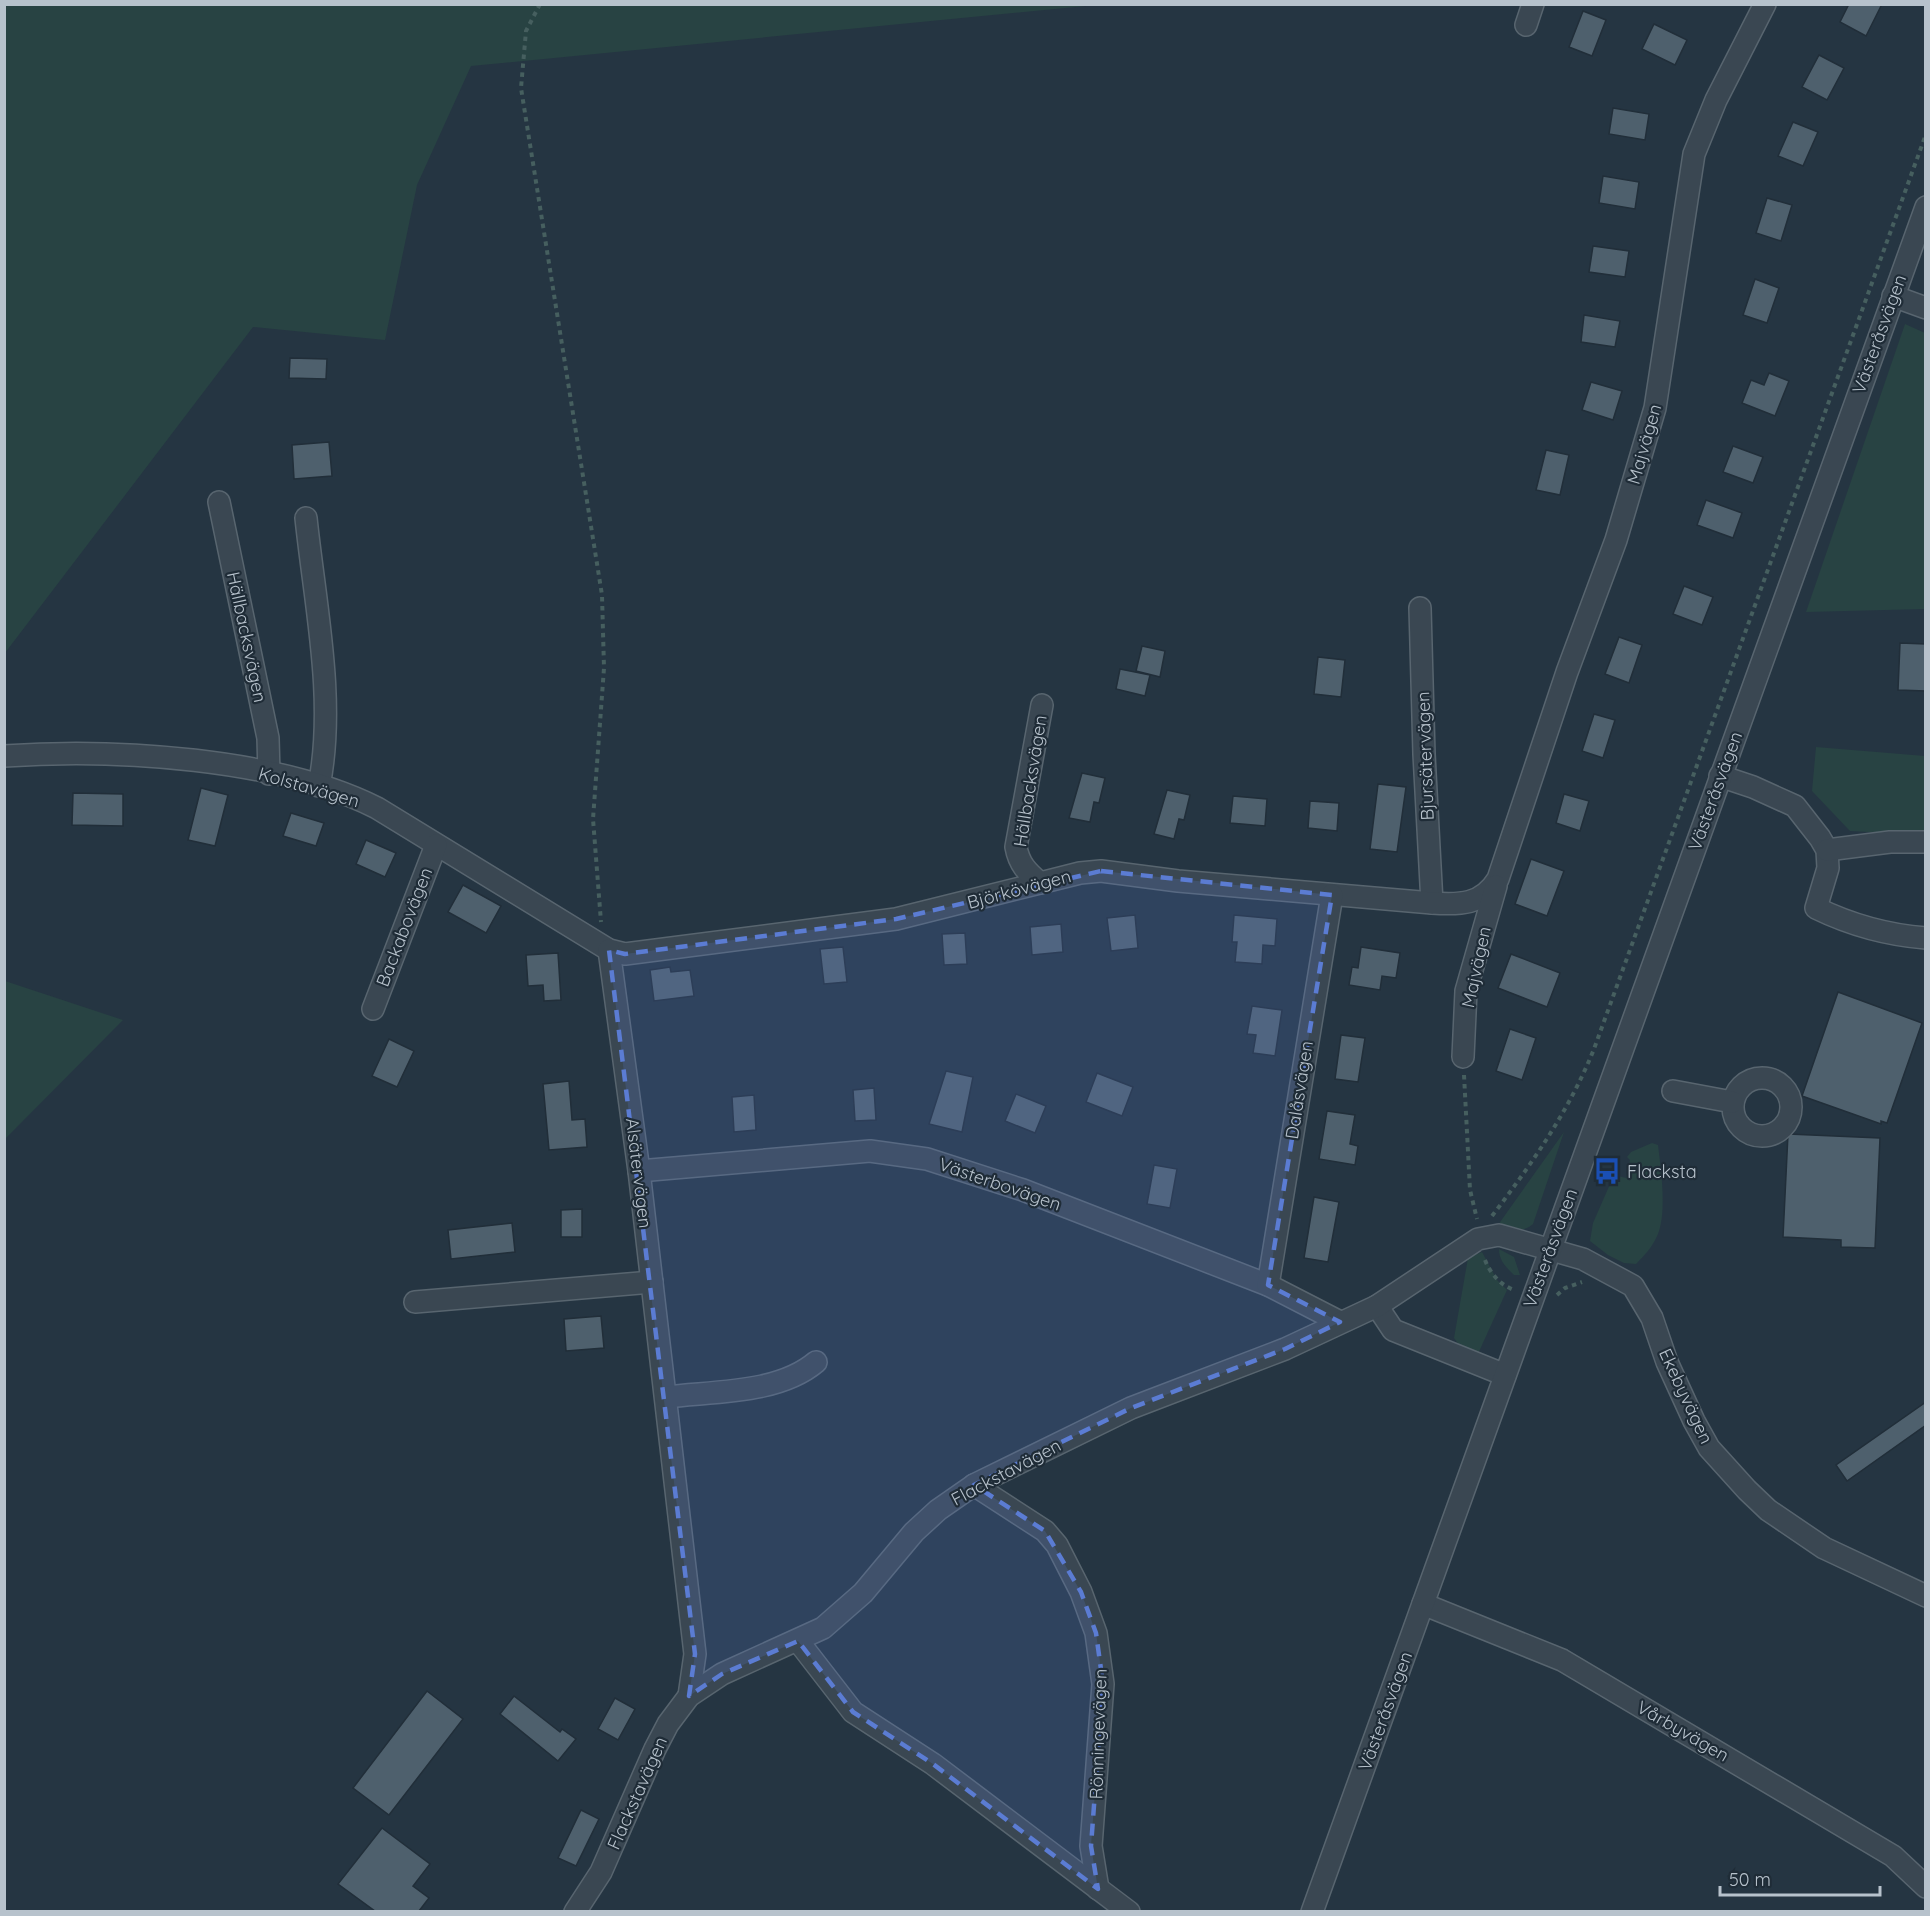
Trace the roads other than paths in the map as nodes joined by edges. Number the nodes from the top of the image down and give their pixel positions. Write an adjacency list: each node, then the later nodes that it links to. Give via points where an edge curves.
1 (1533, 4): 3 (street)
2 (1764, 4): 18 (street, Majvägen, via 1694,154 1655,408 1616,540)
3 (1526, 25)
4 (1926, 207): 5 (street, Västeråsvägen)
5 (1893, 296): 6 (street); 13 (street, Västeråsvägen)
6 (1926, 308)
7 (219, 502): 12 (street, Hällbacksvägen, via 266,728)
8 (306, 518): 14 (street, via 327,712)
9 (1420, 608): 21 (street, Bjursätervägen)
10 (1042, 705): 19 (street, Hällbacksvägen, via 1016,847 1019,860)
11 (4, 756): 12 (street, Kolstavägen, via 141,755)
12 (269, 774): 14 (street, Kolstavägen)
13 (1720, 776): 17 (street, via 1795,806); 29 (street, Västeråsvägen)
14 (319, 786): 16 (street, Kolstavägen, via 370,805)
15 (1926, 842): 17 (street)
16 (436, 845): 23 (street, Kolstavägen); 24 (street, Backabovägen)
17 (1827, 850): 22 (street, via 1828,868 1816,908 1887,934)
18 (1498, 879): 21 (street, Majvägen, via 1477,901); 25 (street, Majvägen, via 1466,991)
19 (1040, 883): 20 (street, Björkövägen, via 1101,871); 23 (street, Björkövägen, via 896,919 625,954)
20 (1332, 895): 21 (street, Björkövägen); 31 (street, Dalåsvägen)
21 (1432, 903)
22 (1926, 938)
23 (609, 950): 28 (street, Alsätervägen)
24 (373, 1009)
25 (1462, 1057)
26 (1673, 1090): 27 (street)
27 (1732, 1102)
28 (639, 1171): 30 (street, Alsätervägen); 31 (street, Västerbovägen, via 870,1150 917,1157 1023,1190)
29 (1549, 1251): 33 (street, Flackstavägen, via 1485,1233); 36 (street, Västeråsvägen); 39 (street, Ekebyvägen, via 1583,1259 1633,1286 1652,1318 1680,1393 1710,1448 1768,1510 1824,1548)
30 (652, 1282): 32 (street); 37 (street, Alsätervägen)
31 (1268, 1285): 34 (street, Västerbovägen)
32 (415, 1302)
33 (1377, 1306): 34 (street, Flackstavägen); 36 (street, via 1393,1330)
34 (1340, 1322): 38 (street, Flackstavägen, via 1285,1349 1131,1408)
35 (816, 1362): 37 (street, via 802,1374 777,1384)
36 (1505, 1375): 40 (street, Västeråsvägen)
37 (666, 1397): 42 (street, Alsätervägen, via 695,1654)
38 (974, 1485): 41 (street, Flackstavägen, via 914,1532 841,1614); 44 (street, Rönningevägen, via 1046,1531 1081,1592 1096,1633 1103,1684 1091,1846)
39 (1926, 1596)
40 (1424, 1604): 43 (street, Vårbyvägen, via 1523,1643 1591,1676 1893,1856); 47 (street, Västeråsvägen)
41 (798, 1641): 42 (street, Flackstavägen, via 722,1674); 44 (street, via 853,1712 933,1764)
42 (689, 1696): 45 (street, Flackstavägen, via 668,1724 601,1872)
43 (1926, 1887)
44 (1098, 1889): 46 (street)
45 (575, 1911)
46 (1129, 1911)
47 (1312, 1911)

